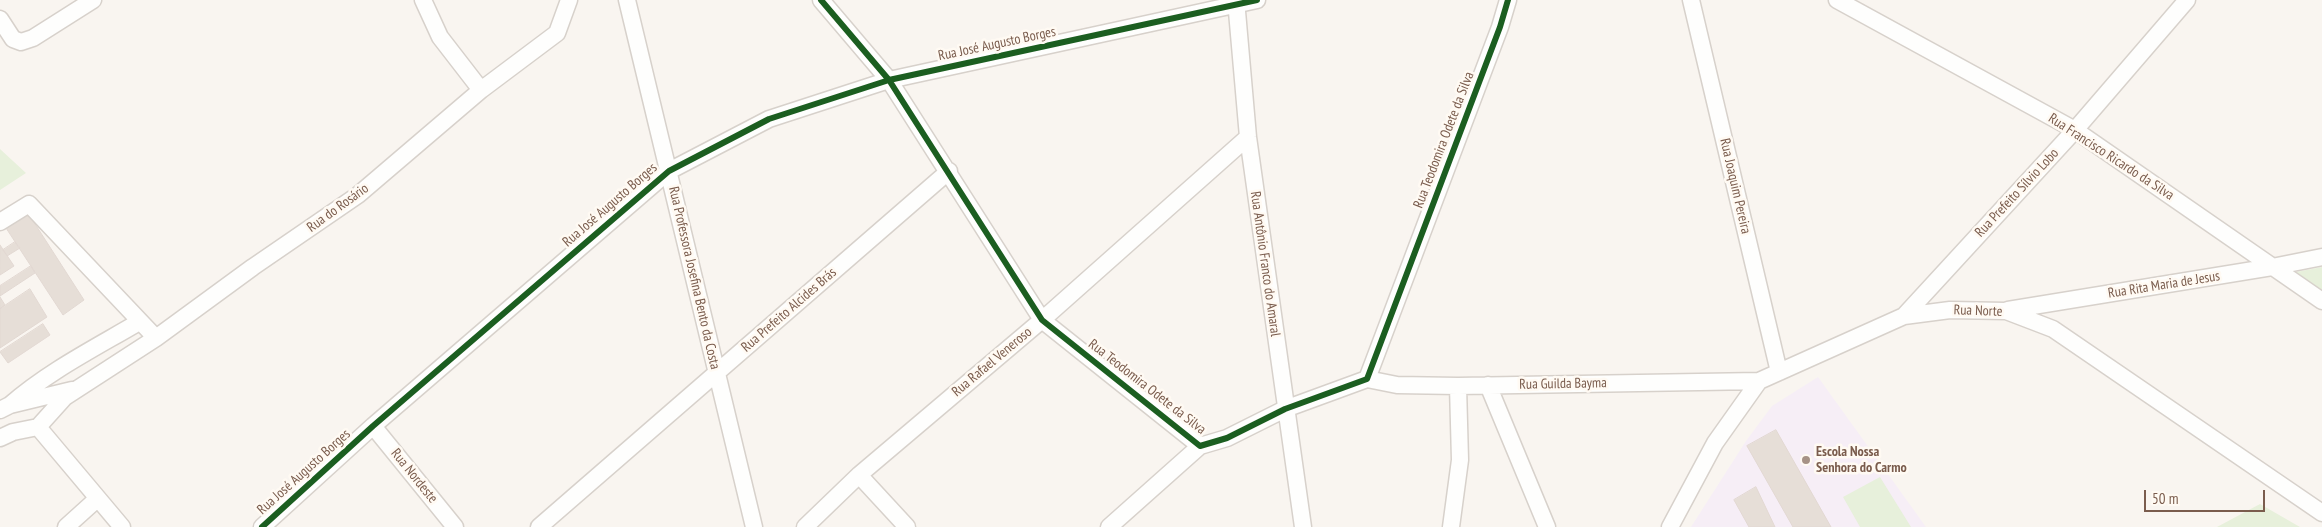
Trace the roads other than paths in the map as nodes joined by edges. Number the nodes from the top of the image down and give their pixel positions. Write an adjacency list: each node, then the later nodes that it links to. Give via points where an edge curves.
1 (93, 0): 12 (street, via 33,38 21,42 13,39)
2 (423, 0): 14 (street, via 440,37)
3 (570, 0): 14 (street, Rua do Rosário, via 557,32)
4 (627, 0): 17 (street, Rua Professora Josefina Bento da Costa)
5 (821, 0): 13 (street, Rua Teodomira Odete da Silva)
6 (1258, 0): 11 (street, Rua José Augusto Borges)
7 (1508, 0): 30 (street, Rua Teodomira Odete da Silva)
8 (1690, 0): 29 (street, Rua Joaquim Pereira)
9 (1837, 0): 15 (street, Rua Francisco Ricardo da Silva)
10 (2187, 0): 15 (street, Rua Prefeito Sílvio Lobo)
11 (1236, 2): 13 (street, Rua José Augusto Borges); 16 (street, Rua Antônio Franco do Amaral)
12 (0, 19)
13 (889, 80): 17 (street, Rua José Augusto Borges, via 769,119); 18 (street, Rua Teodomira Odete da Silva)
14 (482, 90): 27 (street, Rua do Rosário, via 358,196)
15 (2075, 130): 21 (street, Rua Francisco Ricardo da Silva); 24 (street, Rua Prefeito Sílvio Lobo)
16 (1248, 137): 25 (street, Rua Rafael Veneroso); 36 (street, Rua Antônio Franco do Amaral)
17 (669, 171): 28 (street, Rua Professora Josefina Bento da Costa); 37 (street, Rua José Augusto Borges)
18 (949, 171): 25 (street, Rua Teodomira Odete da Silva); 28 (street, Rua Prefeito Alcides Brás)
19 (0, 222): 26 (street, via 28,204)
20 (2322, 257): 21 (street, Rua Rita Maria de Jesus)
21 (2272, 267): 22 (street, Rua Francisco Ricardo da Silva); 23 (street, Rua Rita Maria de Jesus)
22 (2322, 302)
23 (2006, 310): 24 (street, Rua Norte, via 1950,310); 43 (street, Rua Norte, via 2053,329)
24 (1904, 316): 29 (street, Rua Norte)
25 (1042, 320): 40 (street, Rua Teodomira Odete da Silva); 41 (street, Rua Rafael Veneroso)
26 (139, 322): 27 (street); 35 (street, via 33,385)
27 (156, 338): 34 (street, Rua do Rosário)
28 (717, 372): 48 (street, Rua Prefeito Alcides Brás); 49 (street, Rua Professora Josefina Bento da Costa)
29 (1779, 372): 31 (street, Rua Norte)
30 (1367, 380): 33 (street, Rua Guilda Bayma, via 1397,385); 36 (street, Rua Teodomira Odete da Silva)
31 (1759, 382): 32 (street, Rua Guilda Bayma); 56 (street, Rua Norte, via 1715,443)
32 (1488, 384): 33 (street, Rua Guilda Bayma); 55 (street)
33 (1458, 386): 54 (street, via 1460,460)
34 (79, 388): 35 (street, Rua do Rosário); 38 (street, Rua do Rosário, via 65,397)
35 (5, 407)
36 (1285, 409): 40 (street, Rua Teodomira Odete da Silva, via 1227,438); 53 (street, Rua Antônio Franco do Amaral)
37 (373, 426): 46 (street, Rua José Augusto Borges); 47 (street, Rua Nordeste)
38 (38, 427): 39 (street); 42 (street)
39 (0, 438)
40 (1200, 446): 52 (street)
41 (859, 475): 50 (street, Rua Rafael Veneroso); 51 (street)
42 (97, 499): 44 (street); 45 (street)
43 (2322, 513)
44 (66, 527)
45 (122, 527)
46 (262, 527)
47 (455, 527)
48 (539, 527)
49 (754, 527)
50 (805, 527)
51 (907, 527)
52 (1109, 527)
53 (1303, 527)
54 (1451, 527)
55 (1547, 527)
56 (1670, 527)

